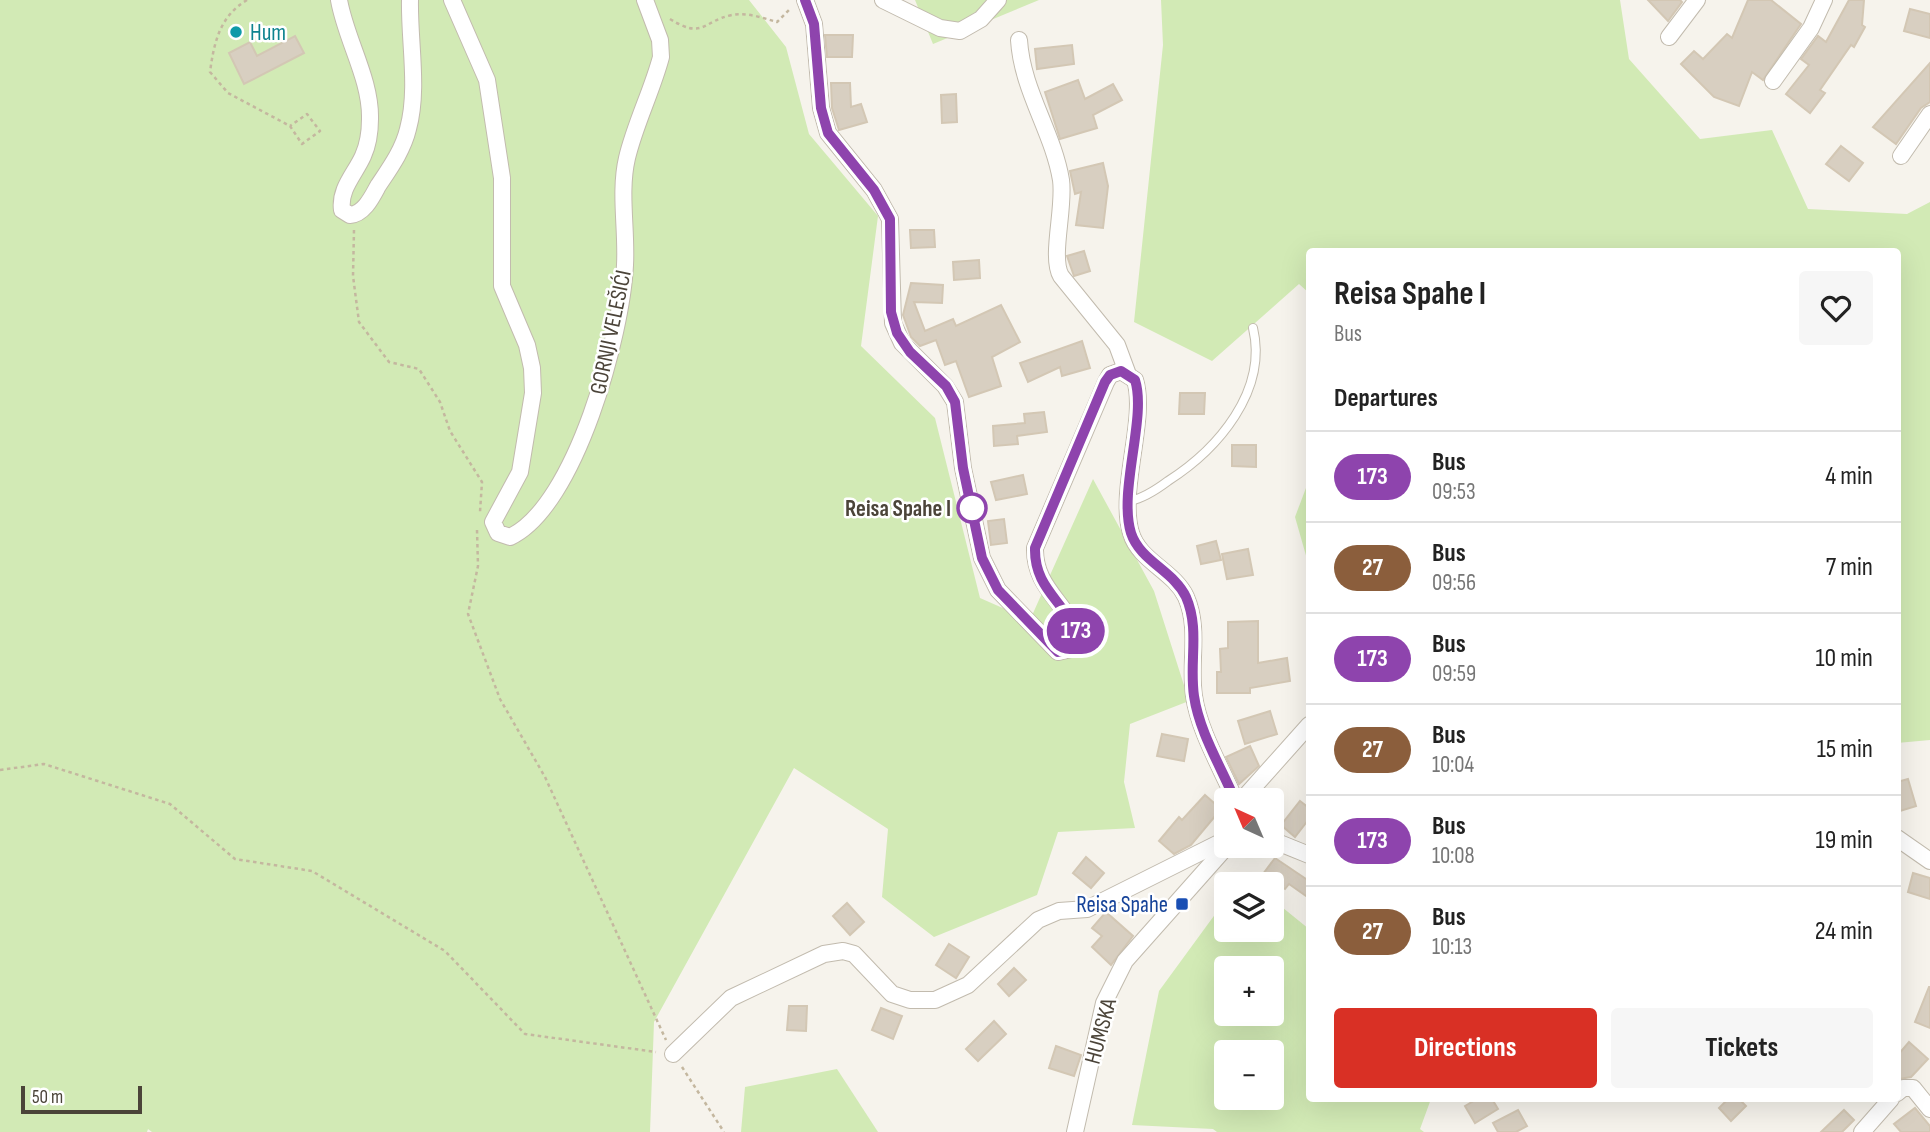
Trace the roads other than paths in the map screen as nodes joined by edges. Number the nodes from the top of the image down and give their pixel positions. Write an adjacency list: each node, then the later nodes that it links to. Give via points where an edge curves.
1 (339, 0): 2 (street, via 369,96 364,156 341,198 342,210 355,215 370,200 408,129 412,110)
2 (410, 0)
3 (452, 0): 9 (street, GORNJI VELEŠIĆI, via 487,80 502,178 502,286 532,368 533,393 520,472 493,522 498,533 510,537 527,525 563,480 603,383 625,267 627,158 661,57 660,40)
4 (805, 0): 16 (street, via 814,24 821,108 828,133 874,190 890,219 891,312 897,333 955,402 982,558 998,590 1058,652 1071,649 1077,636 1041,583 1035,548 1101,389 1110,375)
5 (883, 0): 6 (street, via 940,28 960,31 981,19)
6 (998, 0)
7 (1697, 0): 10 (street)
8 (1824, 0): 12 (street, via 1811,28)
9 (646, 2)
10 (1669, 37)
11 (1019, 40): 16 (street, via 1023,66 1060,179 1063,209 1056,265 1117,345)
12 (1773, 81)
13 (1930, 114): 14 (street)
14 (1901, 156)
15 (1254, 328): 17 (lane, via 1250,383 1242,406 1225,431 1181,473)
16 (1127, 372): 17 (street, via 1135,380 1138,395)
17 (1130, 501): 19 (street, via 1131,533 1140,550 1185,594 1195,622 1194,698)
18 (1306, 727): 20 (street)
19 (1230, 788)
20 (1253, 788)
21 (1901, 841): 26 (street)
22 (1284, 845): 24 (street)
23 (1214, 846): 27 (street, via 1087,909 1059,911 1038,920 968,985 935,1000 892,994 854,954 824,954 731,999)
24 (1306, 854)
25 (1216, 858): 31 (street, HUMSKA, via 1125,961 1104,1003)
26 (1930, 861)
27 (673, 1054)
28 (1901, 1090): 30 (street, via 1913,1088)
29 (1888, 1102): 32 (street)
30 (1930, 1109)
31 (1075, 1132)
32 (1862, 1132)

